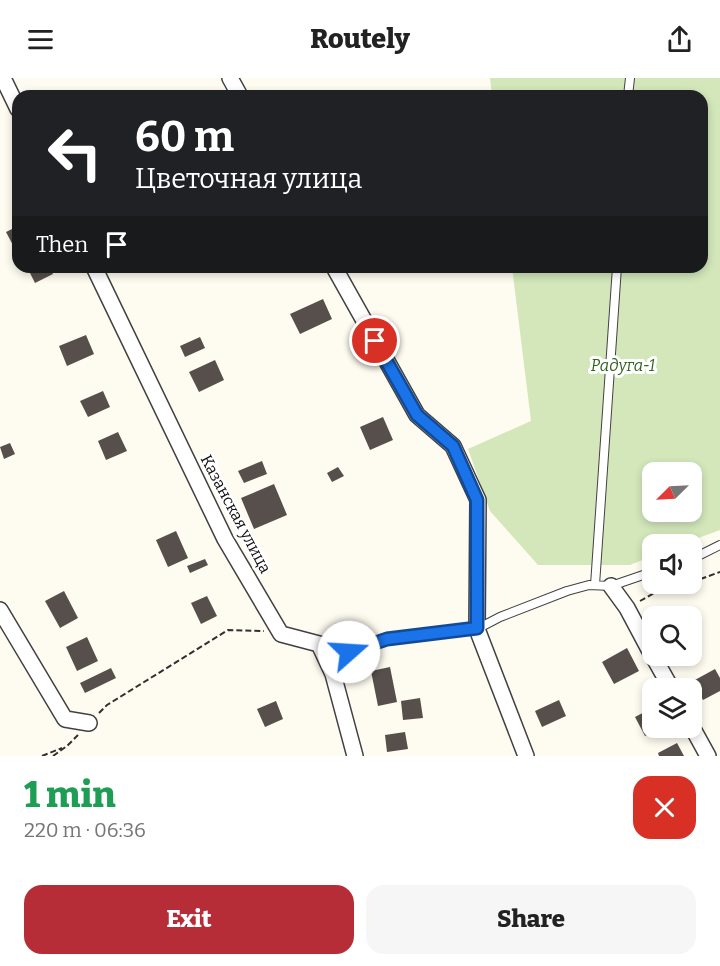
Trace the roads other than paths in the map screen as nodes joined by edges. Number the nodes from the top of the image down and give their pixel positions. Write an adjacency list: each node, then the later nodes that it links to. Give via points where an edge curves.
1 (3, 78): 2 (street)
2 (12, 97)
3 (97, 273): 14 (street, Казанская улица, via 225,539 281,634 319,644)
4 (337, 273): 12 (street, via 417,415 453,446 477,500)
5 (617, 273): 9 (lane)
6 (720, 545): 7 (lane)
7 (702, 554)
8 (642, 576): 10 (lane)
9 (595, 585): 10 (lane); 12 (lane, via 550,597)
10 (612, 586): 13 (street)
11 (0, 610): 15 (street, via 65,719)
12 (477, 628): 14 (lane, via 387,639 349,652); 18 (street)
13 (642, 635)
14 (333, 674): 17 (street)
15 (89, 723)
16 (698, 738): 19 (street)
17 (355, 756)
18 (526, 756)
19 (708, 756)

